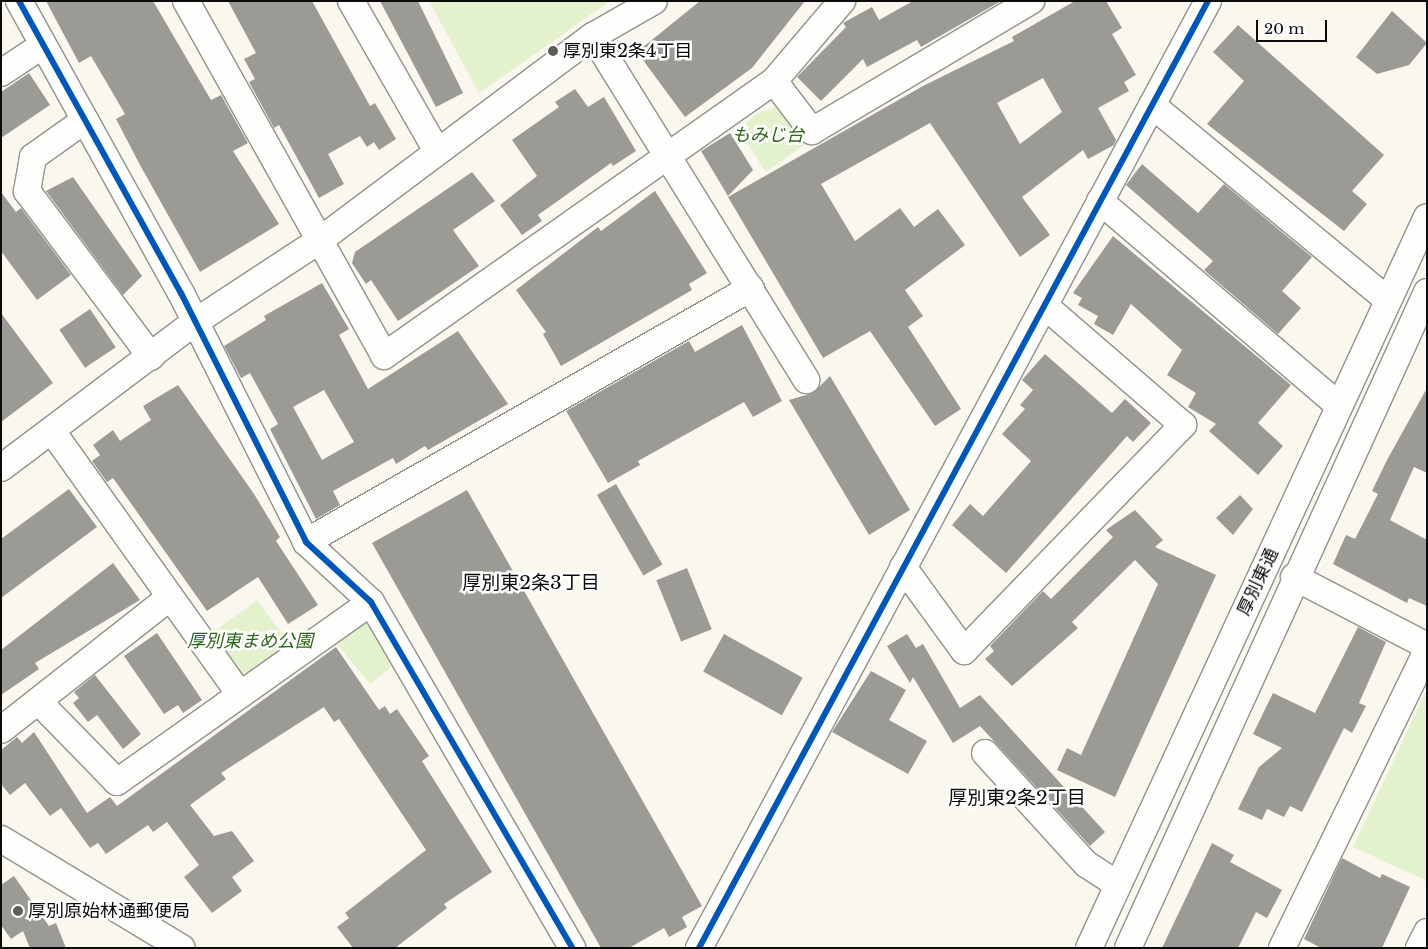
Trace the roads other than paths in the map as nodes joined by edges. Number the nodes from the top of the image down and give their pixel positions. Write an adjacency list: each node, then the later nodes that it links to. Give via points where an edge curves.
1 (18, 1): 9 (street)
2 (186, 1): 18 (street)
3 (351, 1): 14 (street)
4 (654, 1): 8 (street)
5 (842, 1): 11 (street)
6 (1031, 1): 11 (street, via 812,131)
7 (1208, 1): 12 (street)
8 (593, 36): 14 (street); 15 (street)
9 (43, 45): 10 (street); 13 (street)
10 (1, 73)
11 (774, 81): 15 (street)
12 (1152, 105): 16 (street); 21 (street)
13 (85, 120): 23 (street); 24 (street, via 33,157 27,191)
14 (437, 151): 18 (street)
15 (667, 156): 18 (street, via 384,356); 19 (street)
16 (1100, 201): 22 (street); 26 (street)
17 (1427, 217): 21 (street, 厚別東通)
18 (320, 240): 23 (street)
19 (752, 288): 25 (street); 29 (street)
20 (1427, 292): 31 (street, 厚別東通)
21 (1388, 300): 26 (street, 厚別東通)
22 (1045, 306): 30 (street); 30 (street, via 1183,425 964,651)
23 (195, 322): 24 (street); 29 (street)
24 (152, 357): 27 (street)
25 (806, 380)
26 (1339, 406): 41 (street, 厚別東通)
27 (52, 431): 28 (street); 32 (street)
28 (1, 468)
29 (306, 542): 33 (street)
30 (903, 567): 45 (street)
31 (1294, 577): 34 (street); 47 (street, 厚別東通)
32 (169, 598): 36 (street); 37 (street)
33 (371, 602): 36 (street); 44 (street)
34 (1427, 646)
35 (1427, 651): 48 (street)
36 (240, 695): 37 (street, via 117,782)
37 (38, 701): 38 (street)
38 (1, 730)
39 (985, 753): 41 (street, via 1086,864)
40 (1, 839): 43 (street)
41 (1118, 885): 46 (street, 厚別東通)
42 (1427, 932): 49 (street)
43 (182, 948)
44 (572, 948)
45 (699, 948)
46 (1089, 948)
47 (1128, 948)
48 (1282, 948)
49 (1418, 948)

